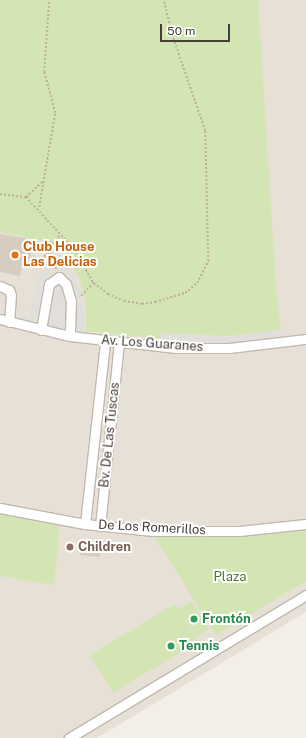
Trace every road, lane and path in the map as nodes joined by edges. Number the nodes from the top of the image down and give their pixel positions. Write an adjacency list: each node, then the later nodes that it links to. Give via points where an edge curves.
1 (49, 0): 3 (path, via 44,72 55,113)
2 (163, 0): 11 (path, via 172,35 205,131 208,261 197,283 171,299 142,304 124,301 108,294)
3 (43, 181): 5 (path); 6 (path)
4 (0, 194): 5 (path)
5 (26, 197): 6 (path)
6 (39, 207): 7 (path)
7 (60, 234): 8 (path); 11 (path, via 74,249)
8 (48, 249): 9 (path, via 44,257 35,264); 10 (path, via 54,259)
9 (24, 266)
10 (57, 277): 13 (street, via 66,284); 15 (street, via 49,284)
11 (94, 283): 13 (path, via 82,297)
12 (0, 286): 14 (street, via 10,290 11,295)
13 (71, 301): 16 (street)
14 (4, 320): 15 (street, Av. Los Guaranes)
15 (41, 330): 16 (street, Av. Los Guaranes)
16 (70, 336): 18 (street, Av. Los Guaranes)
17 (306, 340): 19 (street, Av. Los Guaranes, via 229,348 176,348)
18 (105, 342): 19 (street, Av. Los Guaranes); 21 (street, Bv. De Las Tuscas)
19 (119, 343): 23 (street, Bv. De Las Tuscas)
20 (0, 508): 21 (street, De Los Romerillos)
21 (85, 524): 23 (street, De Los Romerillos)
22 (306, 524): 23 (street, De Los Romerillos, via 208,531 153,531)
23 (100, 526)
24 (306, 595): 25 (street)
25 (69, 738)

